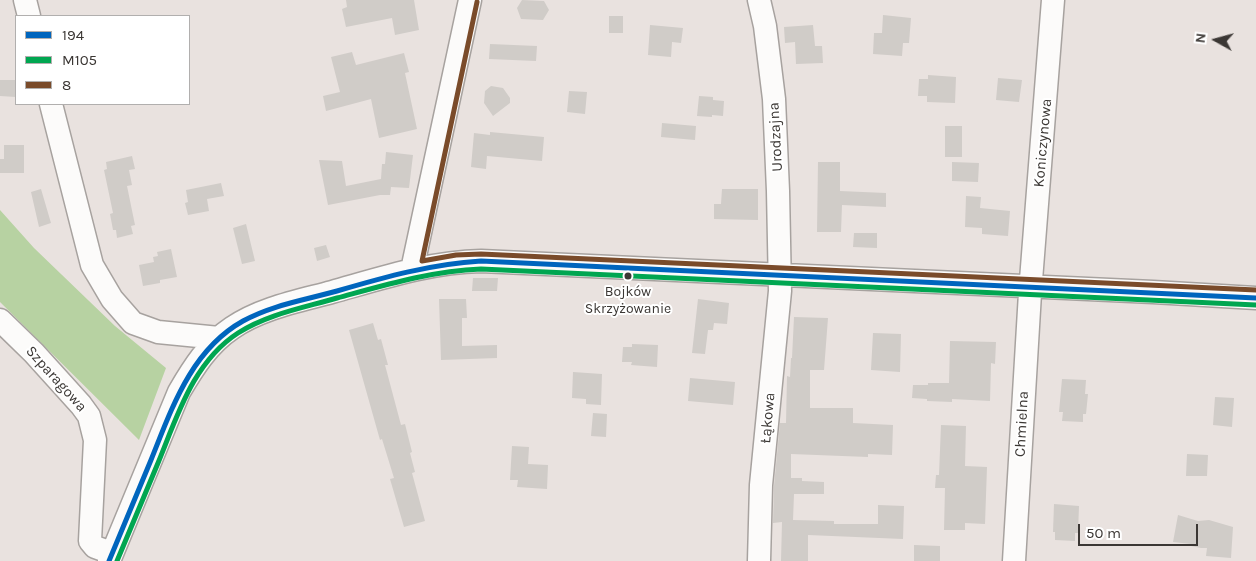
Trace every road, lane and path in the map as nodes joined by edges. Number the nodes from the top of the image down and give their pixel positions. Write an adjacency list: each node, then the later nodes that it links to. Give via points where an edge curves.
1 (25, 0): 5 (street)
2 (470, 0): 7 (street)
3 (759, 0): 8 (street, Urodzajna, via 774,100)
4 (1053, 0): 9 (street, Koniczynowa)
5 (29, 15)
6 (51, 105): 12 (street, via 92,265 112,300 133,323 158,332)
7 (412, 270): 8 (street, via 451,262 481,261); 12 (street, via 259,314)
8 (780, 276): 9 (street); 14 (street, Łąkowa, via 761,485)
9 (1031, 286): 10 (street); 15 (street, Chmielna)
10 (1256, 298)
11 (0, 320): 13 (street, Szparagowa, via 89,416 95,440 90,541)
12 (219, 338): 13 (street, via 205,352 179,392)
13 (110, 557)
14 (759, 561)
15 (1020, 561)

